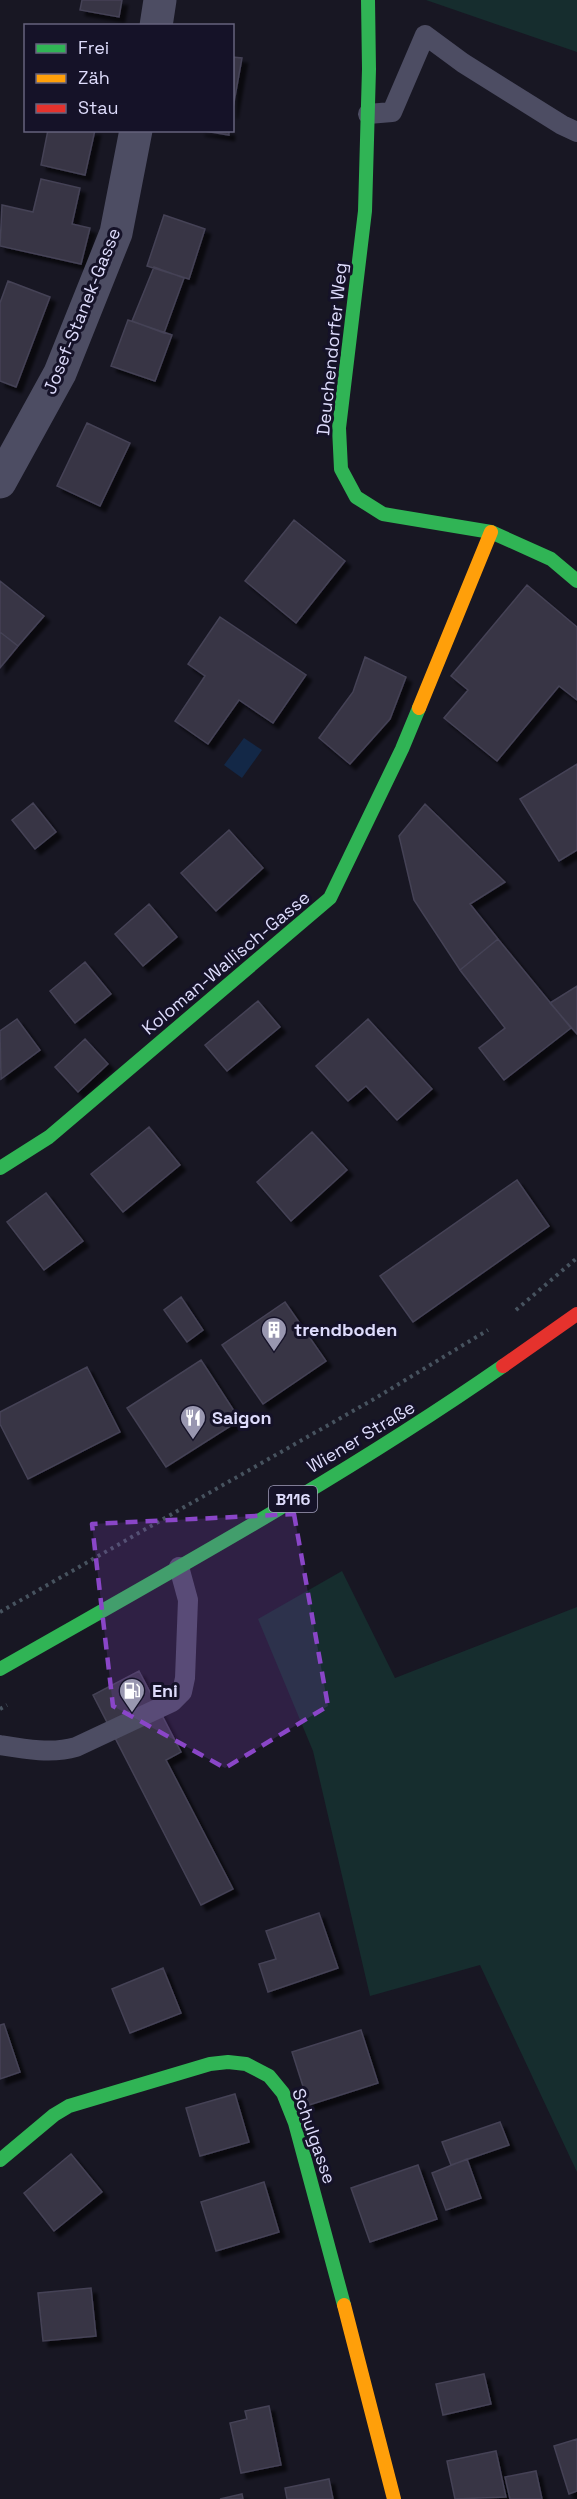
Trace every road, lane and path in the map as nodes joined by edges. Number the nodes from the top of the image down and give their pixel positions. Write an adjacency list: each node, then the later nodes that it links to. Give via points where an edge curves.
1 (160, 0): 3 (street)
2 (368, 0): 4 (street, Deuchendorfer Weg)
3 (156, 24)
4 (368, 114): 6 (lane, via 392,112 425,35 463,63); 8 (street, Deuchendorfer Weg, via 365,211 339,428 341,469 356,497 383,514)
5 (136, 132): 7 (street, Josef-Stanek-Gasse, via 116,233 60,373)
6 (577, 132)
7 (0, 482)
8 (491, 532): 9 (street, Deuchendorfer Weg, via 551,560); 10 (street, Koloman-Wallisch-Gasse, via 402,749 330,898 49,1137)
9 (577, 581)
10 (0, 1168)
11 (577, 1258): 12 (path)
12 (514, 1312)
13 (577, 1314): 15 (street, Wiener Straße / B116, via 435,1413)
14 (496, 1324): 16 (path, via 374,1399)
15 (179, 1568): 17 (street, Wiener Straße / B116); 18 (lane, via 188,1600 185,1678 179,1697 76,1748 32,1749)
16 (0, 1612)
17 (0, 1669)
18 (0, 1744)
19 (0, 2160): 20 (street, Schulgasse, via 69,2106 210,2064 226,2061 259,2069 284,2095 302,2146)
20 (394, 2499)

